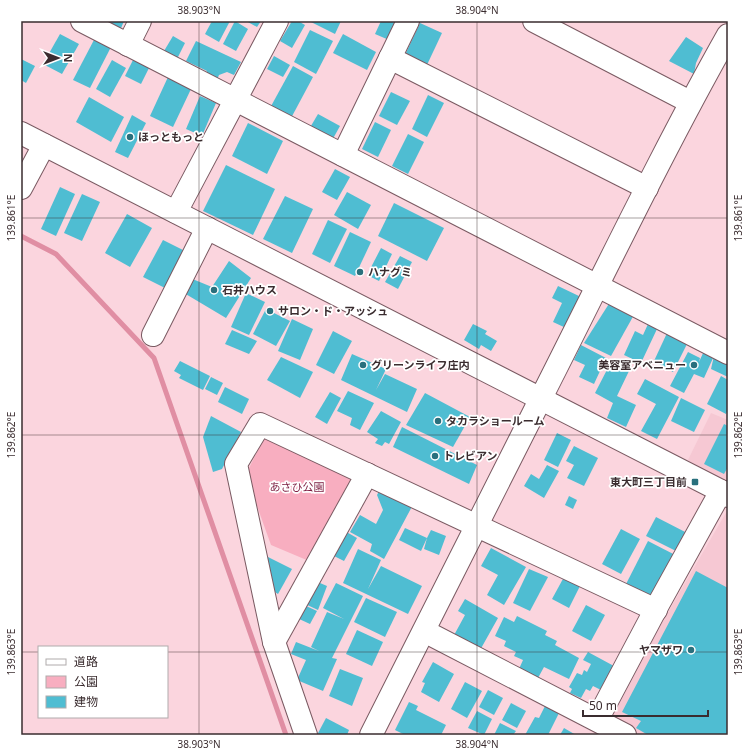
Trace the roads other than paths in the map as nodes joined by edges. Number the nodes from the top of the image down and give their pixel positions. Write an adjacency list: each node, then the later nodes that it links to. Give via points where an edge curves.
1 (82, 21): 7 (street)
2 (140, 21): 7 (street)
3 (277, 21): 9 (street)
4 (408, 21): 8 (street)
5 (534, 21): 10 (street)
6 (728, 35): 10 (street)
7 (128, 45): 9 (street)
8 (390, 58): 13 (street); 15 (street)
9 (235, 100): 13 (street); 16 (street)
10 (690, 102): 15 (street)
11 (21, 133): 12 (street)
12 (44, 145): 14 (street); 16 (street)
13 (343, 155): 18 (street)
14 (21, 188)
15 (647, 188): 18 (street)
16 (176, 212): 17 (street)
17 (207, 228): 19 (street); 21 (street)
18 (596, 285): 20 (street); 21 (street)
19 (153, 335)
20 (728, 353)
21 (541, 398): 23 (street); 24 (street)
22 (367, 474): 24 (street); 27 (street); 27 (street, via 260,424 236,464)
23 (724, 493): 25 (street)
24 (477, 525): 25 (street); 26 (street)
25 (656, 610): 28 (street)
26 (424, 630): 28 (street); 30 (street)
27 (274, 642): 29 (street)
28 (598, 720): 31 (street)
29 (306, 735)
30 (371, 735)
31 (625, 735)

